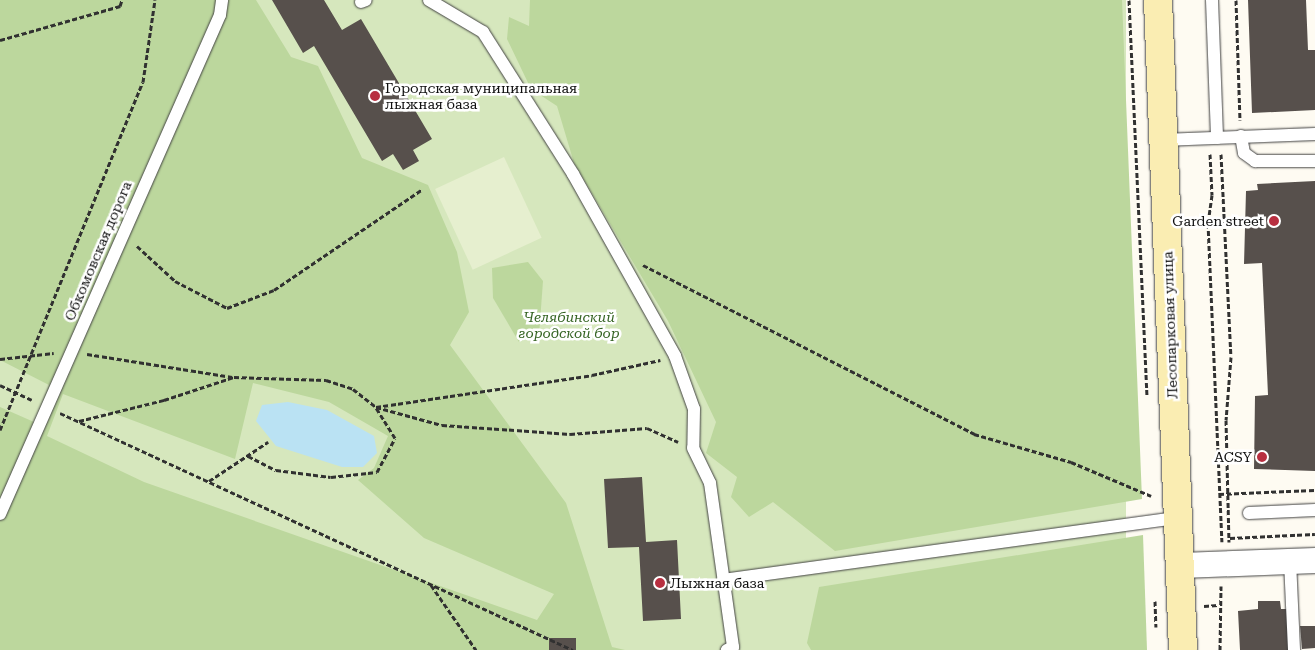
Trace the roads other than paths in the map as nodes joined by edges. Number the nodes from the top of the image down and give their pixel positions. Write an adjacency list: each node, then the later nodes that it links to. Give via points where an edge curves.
1 (222, 0): 12 (lane, Обкомовская дорога, via 220,15)
2 (429, 0): 17 (lane, via 483,32 617,252 675,356 694,409 693,448 710,483)
3 (1158, 0): 8 (main road, Лесопарковая улица)
4 (1212, 0): 7 (lane)
5 (1315, 134): 6 (lane)
6 (1237, 137): 7 (lane); 9 (lane, via 1244,153 1255,161)
7 (1213, 138): 8 (lane)
8 (1163, 140): 13 (main road, Лесопарковая улица)
9 (1315, 161)
10 (1315, 510): 11 (lane)
11 (1249, 513)
12 (0, 514)
13 (1165, 519): 16 (main road, Лесопарковая улица); 17 (lane)
14 (1315, 560): 15 (street)
15 (1290, 561): 16 (street); 20 (lane)
16 (1181, 565): 19 (main road, Лесопарковая улица)
17 (723, 580): 18 (lane, via 733,646)
18 (727, 650)
19 (1183, 650)
20 (1294, 650)

